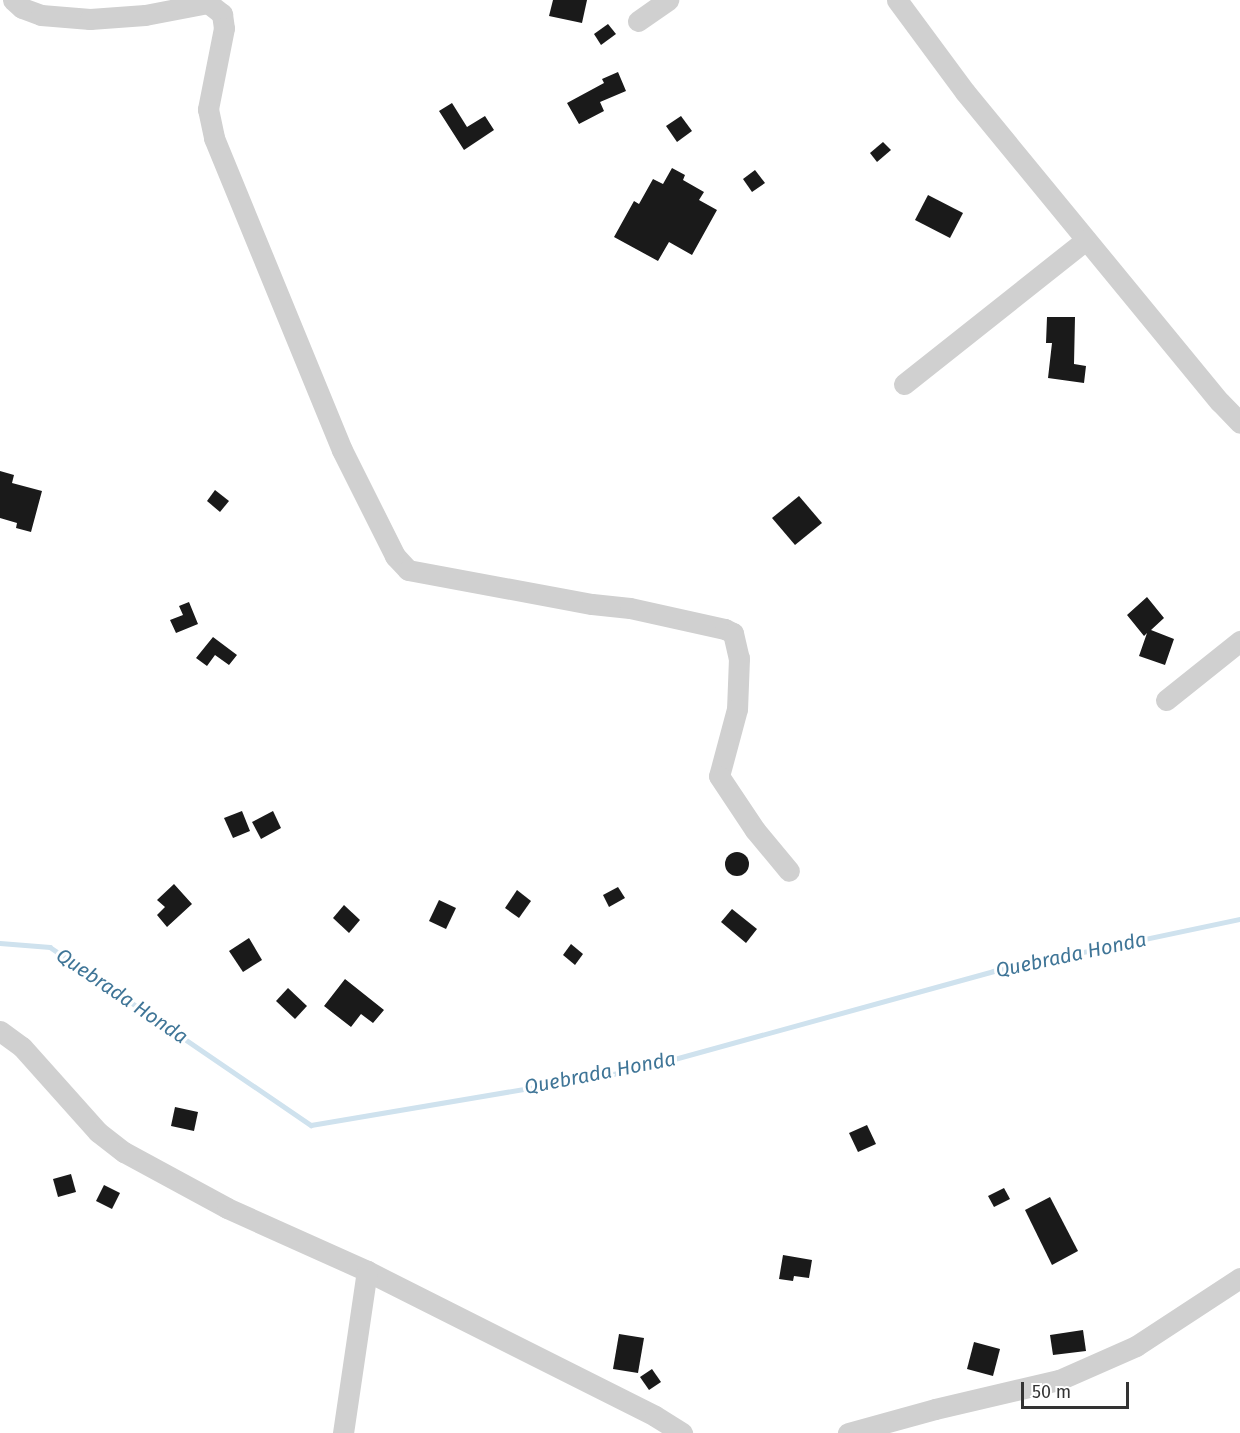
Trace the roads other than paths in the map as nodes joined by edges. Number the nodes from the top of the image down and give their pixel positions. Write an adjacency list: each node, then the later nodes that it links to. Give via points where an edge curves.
1 (13, 0): 10 (street, via 41,15 90,19 145,15 208,3 222,14 224,28 208,109 214,138 342,450 395,556 408,570 630,608 733,633 739,658 737,709 719,776 755,830)
2 (668, 0): 4 (street)
3 (897, 0): 5 (street, via 965,92)
4 (638, 21)
5 (1086, 240): 6 (street); 7 (street)
6 (904, 384)
7 (1240, 423)
8 (1240, 641): 9 (street)
9 (1166, 700)
10 (789, 871)
11 (0, 1031): 12 (street, via 22,1047 98,1132 124,1152 227,1208)
12 (367, 1271): 14 (street); 15 (street)
13 (1240, 1278): 16 (street, via 1136,1346 1059,1380)
14 (343, 1433)
15 (682, 1433)
16 (848, 1433)

